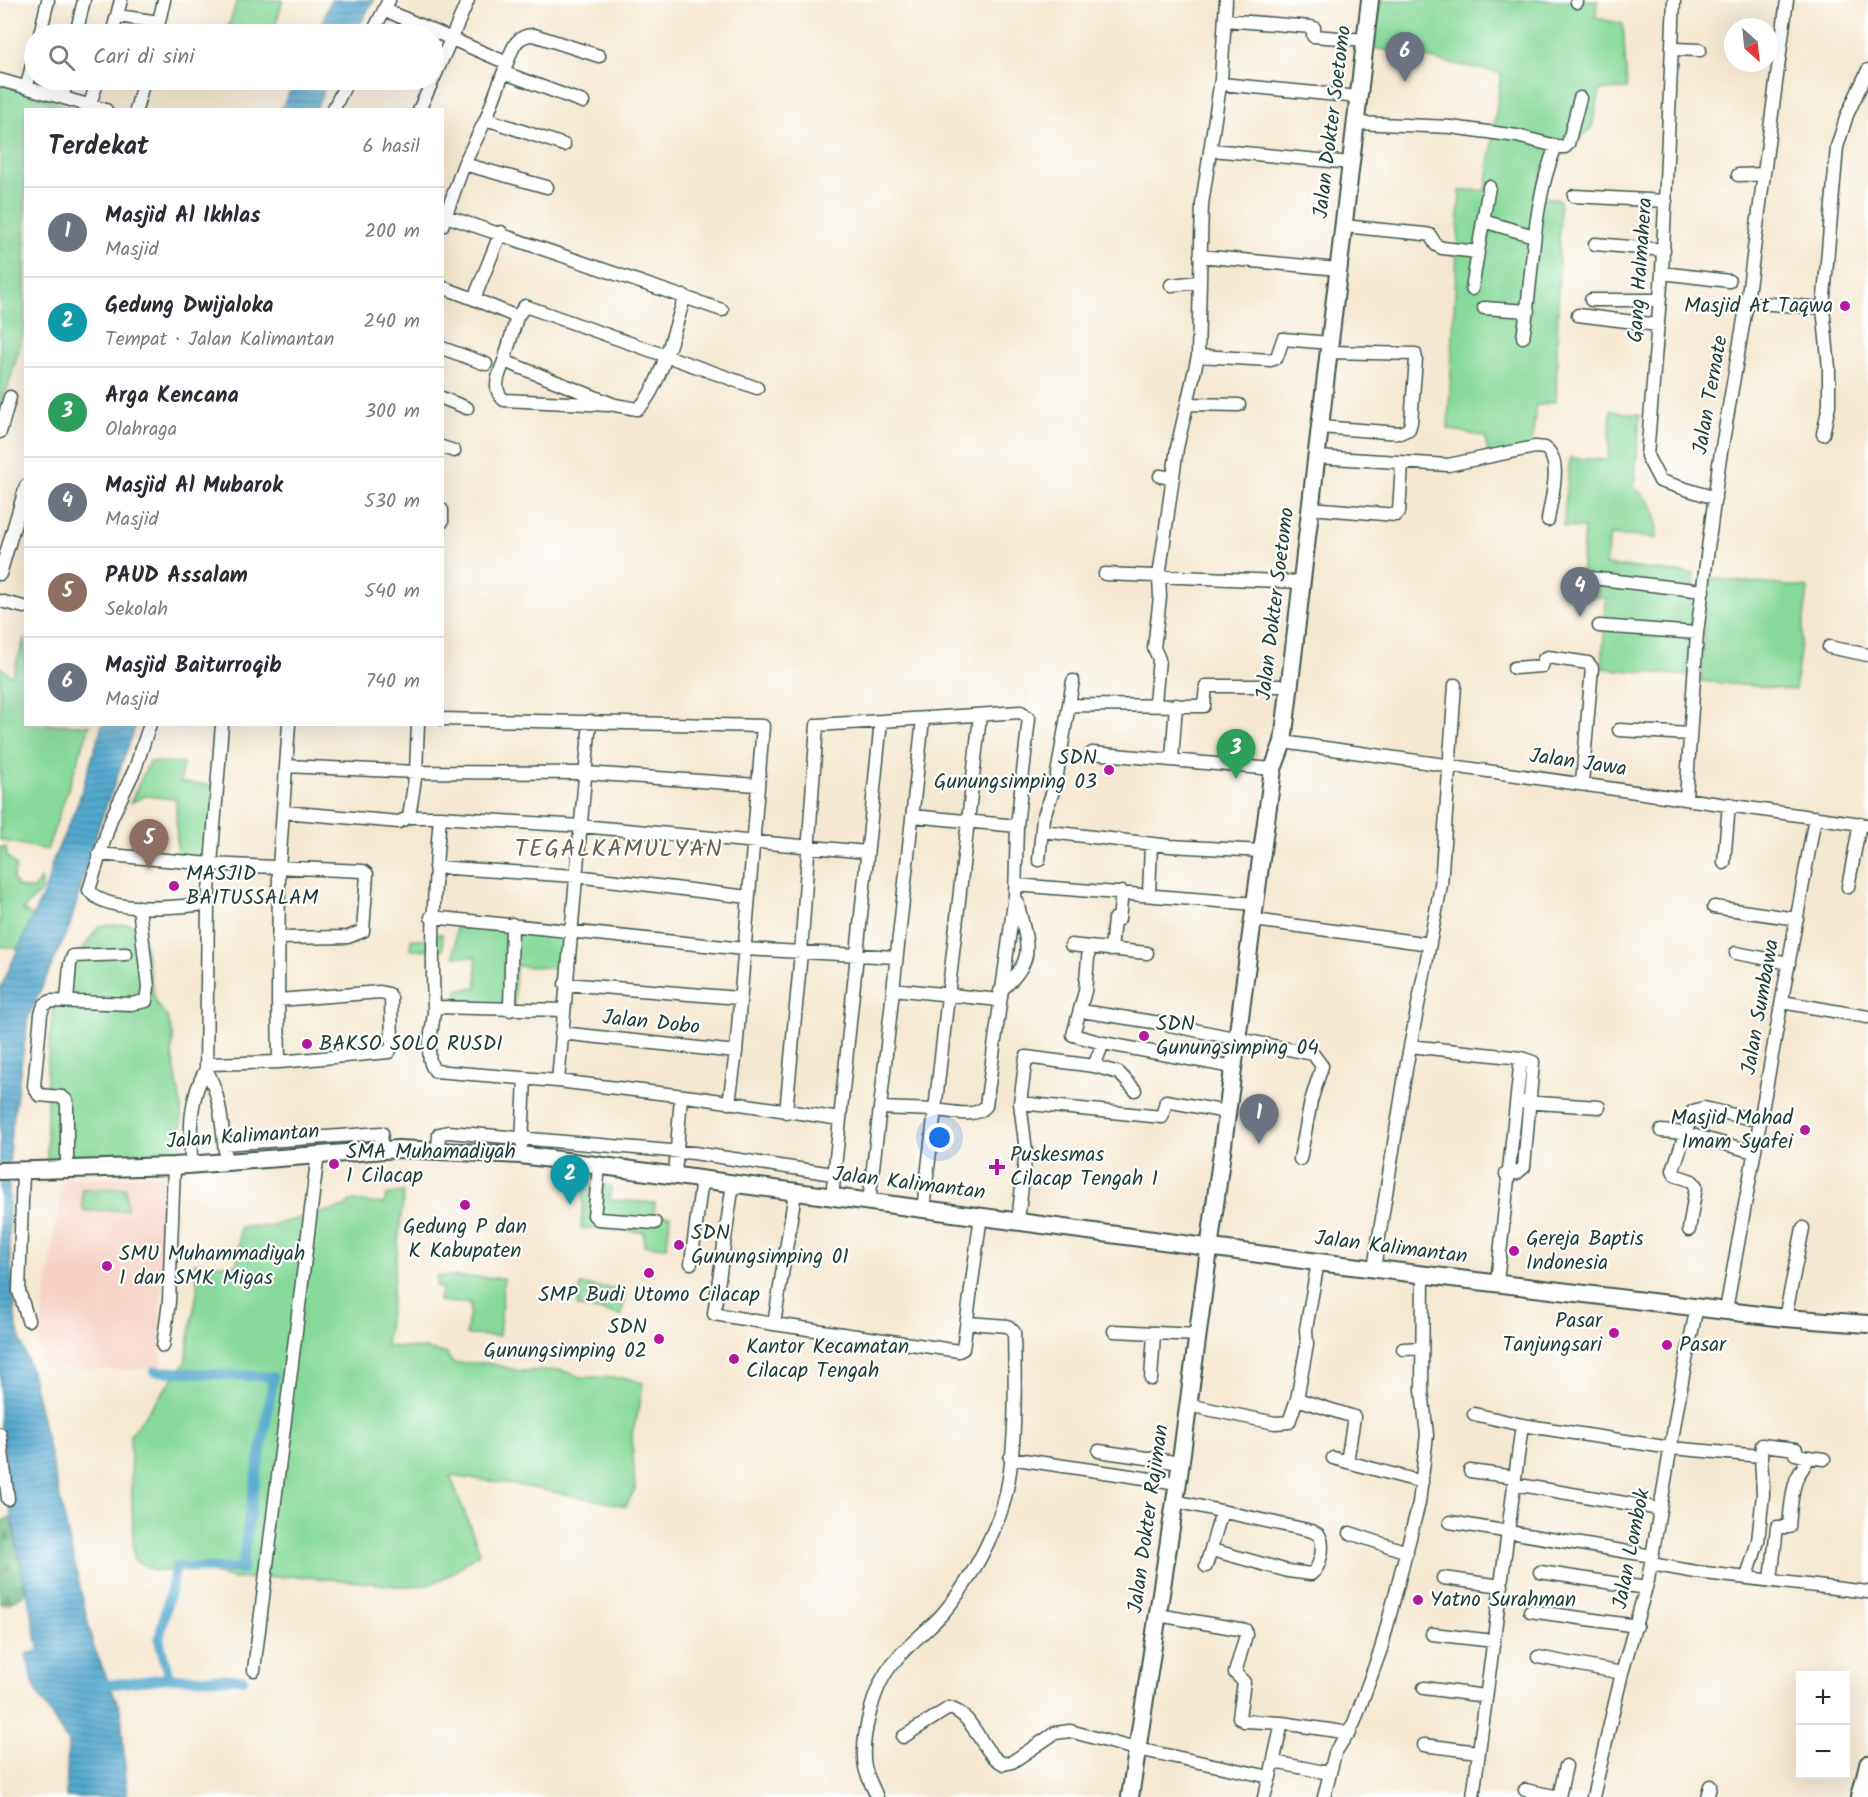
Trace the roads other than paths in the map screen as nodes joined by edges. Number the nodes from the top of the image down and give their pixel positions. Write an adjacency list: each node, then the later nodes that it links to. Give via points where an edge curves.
1 (48, 0): 13 (street)
2 (84, 0): 14 (street)
3 (121, 0): 11 (street)
4 (164, 0): 17 (street)
5 (468, 0): 21 (street)
6 (1226, 0): 12 (street)
7 (1370, 0): 22 (street, Jalan Dokter Soetomo)
8 (1674, 0): 23 (street, Gang Halmahera)
9 (1787, 0): 53 (street, Jalan Ternate)
10 (387, 5): 18 (street); 19 (street)
11 (118, 16): 15 (street); 16 (street)
12 (1225, 20): 22 (street, via 1311,27 1313,36); 30 (street)
13 (42, 24)
14 (78, 24)
15 (115, 24)
16 (145, 24)
17 (159, 24)
18 (377, 24)
19 (423, 24)
20 (444, 35): 21 (street)
21 (451, 39): 25 (street); 27 (street)
22 (1366, 40): 39 (street, Jalan Dokter Soetomo)
23 (1673, 49): 24 (street); 58 (street, Gang Halmahera)
24 (1701, 50)
25 (444, 55)
26 (599, 56): 27 (street, via 524,35 518,39)
27 (506, 68): 41 (street); 46 (street)
28 (1868, 70): 81 (street, via 1837,147)
29 (0, 80): 31 (street)
30 (1221, 84): 39 (street); 50 (street)
31 (24, 85)
32 (41, 90): 38 (street)
33 (64, 90): 38 (street)
34 (95, 90): 42 (street)
35 (141, 90): 43 (street)
36 (343, 90): 44 (street)
37 (428, 90): 45 (street)
38 (63, 96): 42 (street)
39 (1359, 97): 47 (street, Jalan Dokter Soetomo)
40 (1580, 98): 49 (street, via 1568,144)
41 (583, 102)
42 (89, 107)
43 (137, 108)
44 (334, 108)
45 (420, 108)
46 (486, 119): 48 (street); 52 (street)
47 (1356, 123): 49 (street, via 1450,127); 51 (street, Jalan Dokter Soetomo)
48 (564, 145)
49 (1556, 146): 63 (street, via 1547,170)
50 (1212, 150): 51 (street); 67 (street, via 1202,204)
51 (1351, 163): 61 (street, Jalan Dokter Soetomo)
52 (464, 164): 55 (street); 59 (street)
53 (1764, 174): 54 (street); 79 (street, Jalan Ternate)
54 (1738, 175)
55 (547, 187)
56 (1489, 187): 60 (street)
57 (1574, 196): 58 (street)
58 (1666, 201): 65 (street, Gang Halmahera)
59 (444, 221): 62 (street)
60 (1483, 221): 63 (street); 66 (street)
61 (1343, 226): 66 (street, via 1425,234 1442,248); 68 (street, Jalan Dokter Soetomo)
62 (501, 232): 75 (street); 76 (street)
63 (1534, 236): 83 (street)
64 (1595, 244): 65 (street)
65 (1664, 250): 69 (street, Gang Halmahera)
66 (1478, 252): 74 (street)
67 (1200, 256): 68 (street); 71 (street)
68 (1338, 269): 88 (street, Jalan Dokter Soetomo)
69 (1662, 273): 70 (street); 78 (street, Gang Halmahera)
70 (1729, 281)
71 (1200, 282): 72 (street); 90 (street)
72 (1171, 285)
73 (444, 288): 76 (street)
74 (1472, 289)
75 (685, 296): 82 (street); 91 (street)
76 (474, 299): 85 (street)
77 (1591, 300): 78 (street)
78 (1659, 300): 86 (street, Gang Halmahera)
79 (1747, 302): 81 (street); 107 (street, Jalan Ternate)
80 (1484, 308): 83 (street)
81 (1823, 308): 103 (street, via 1829,368 1829,405)
82 (722, 310)
83 (1528, 311): 87 (street)
84 (1578, 315): 86 (street)
85 (517, 317): 91 (street, via 522,308 530,307); 92 (street)
86 (1658, 325): 107 (street, Gang Halmahera, via 1648,463 1660,481)
87 (1523, 337)
88 (1329, 348): 90 (street, via 1283,339 1277,357 1271,360); 101 (street, Jalan Dokter Soetomo); 101 (street, via 1414,354 1411,422 1409,429 1400,433)
89 (444, 349): 93 (street)
90 (1198, 356): 97 (street)
91 (664, 357): 94 (street); 98 (street, via 645,404 637,409)
92 (504, 361): 98 (street); 98 (street, via 496,388 504,400)
93 (486, 364)
94 (757, 388)
95 (9, 397): 102 (street)
96 (444, 400): 100 (street)
97 (1187, 404): 99 (street); 112 (street, via 1166,477)
98 (615, 405)
99 (1239, 405)
100 (467, 408)
101 (1320, 427): 104 (street, Jalan Dokter Soetomo)
102 (0, 432)
103 (1823, 435)
104 (1316, 457): 105 (street); 108 (street, Jalan Dokter Soetomo)
105 (1402, 463): 108 (street, via 1396,515); 109 (street, via 1448,465 1545,448 1554,458 1555,468)
106 (24, 493): 110 (street)
107 (1715, 498): 115 (street, Jalan Ternate)
108 (1310, 508): 114 (street, Jalan Dokter Soetomo)
109 (1548, 520)
110 (0, 574)
111 (1105, 574): 112 (street)
112 (1159, 577): 114 (street); 126 (street, via 1161,597 1154,648 1160,658)
113 (1583, 577): 115 (street)
114 (1301, 582): 125 (street, Jalan Dokter Soetomo)
115 (1703, 591): 119 (street, Jalan Ternate)
116 (0, 601): 117 (street)
117 (24, 607)
118 (1599, 626): 119 (street)
119 (1697, 633): 139 (street, Jalan Ternate)
120 (1829, 647): 121 (street)
121 (1868, 655)
122 (1514, 668): 148 (street, via 1542,666 1545,657 1588,663 1592,668)
123 (1074, 681): 127 (street)
124 (1455, 685): 143 (street)
125 (1289, 686): 128 (street, via 1206,686 1204,706); 140 (street, Jalan Dokter Soetomo)
126 (1155, 703): 127 (street); 128 (street)
127 (1070, 705): 161 (street)
128 (1176, 705): 142 (street)
129 (980, 716): 131 (street); 157 (street); 160 (street, via 1021,712 1029,718)
130 (444, 719): 132 (street)
131 (923, 719): 133 (street); 153 (street)
132 (590, 721): 147 (street); 149 (street, via 763,726)
133 (881, 721): 164 (street, via 817,725); 166 (street)
134 (149, 726): 167 (street)
135 (222, 726): 170 (street)
136 (289, 726): 144 (street)
137 (418, 726): 146 (street)
138 (1619, 730): 139 (street)
139 (1690, 734): 150 (street, Jalan Ternate)
140 (1282, 742): 143 (street, Jalan Jawa); 145 (street, Jalan Dokter Soetomo)
141 (1092, 753): 142 (street)
142 (1172, 759): 145 (street)
143 (1452, 765): 148 (street, Jalan Jawa); 188 (street, via 1441,885)
144 (286, 766): 146 (street); 152 (street)
145 (1273, 769): 165 (street, Jalan Dokter Soetomo)
146 (416, 772): 147 (street); 154 (street)
147 (586, 773): 149 (street); 159 (street)
148 (1582, 783): 150 (street, Jalan Jawa)
149 (757, 785): 162 (street)
150 (1686, 798): 151 (street, Jalan Jawa)
151 (1730, 804): 156 (street, Jalan Jawa); 169 (street)
152 (284, 812): 154 (street, via 399,822); 172 (street)
153 (913, 816): 157 (street); 198 (street)
154 (409, 817): 155 (street)
155 (440, 817): 159 (street); 171 (street)
156 (1815, 817): 158 (street, Jalan Jawa); 184 (street, Jalan Sumbawa)
157 (967, 823): 160 (street); 202 (street)
158 (1864, 824): 174 (street)
159 (582, 826): 162 (street); 173 (street)
160 (1017, 826): 175 (street)
161 (1042, 831): 163 (street); 168 (street)
162 (753, 843): 164 (street); 178 (street)
163 (1151, 844): 165 (street); 177 (street)
164 (809, 849): 166 (street); 193 (street)
165 (1263, 851): 182 (street, Jalan Dokter Soetomo)
166 (867, 852): 197 (street)
167 (99, 854): 170 (street); 180 (street, via 89,886 92,895 106,902)
168 (1039, 860)
169 (1724, 863)
170 (211, 864): 172 (street); 179 (street)
171 (435, 867): 173 (street); 183 (street)
172 (279, 868): 187 (street); 187 (street, via 363,872 367,877 363,932 348,937)
173 (576, 876): 178 (street); 186 (street)
174 (1848, 887)
175 (1016, 890): 176 (street); 203 (street); 203 (street, via 1026,962)
176 (1122, 892): 177 (street); 192 (street)
177 (1149, 894): 182 (street)
178 (748, 897): 191 (street)
179 (208, 904): 180 (street); 220 (street)
180 (139, 907): 206 (street, via 148,987 146,1001)
181 (1714, 907): 184 (street)
182 (1255, 912): 188 (street); 214 (street, Jalan Dokter Soetomo)
183 (431, 917): 185 (street); 208 (street)
184 (1797, 919): 199 (street, Jalan Sumbawa)
185 (512, 924): 186 (street); 209 (street)
186 (572, 930): 191 (street); 200 (street)
187 (278, 938): 205 (street)
188 (1430, 944): 216 (street)
189 (1071, 945): 190 (street)
190 (1089, 947): 192 (street); 211 (street)
191 (744, 949): 193 (street); 204 (street)
192 (1111, 950): 194 (street)
193 (801, 953): 197 (street); 236 (street)
194 (1147, 953)
195 (1736, 953): 199 (street)
196 (126, 954): 206 (street, via 73,956)
197 (857, 956): 198 (street); 238 (street)
198 (896, 957): 201 (street)
199 (1789, 963): 207 (street, Jalan Sumbawa)
200 (565, 984): 204 (street); 210 (street)
201 (893, 989): 202 (street); 234 (street)
202 (949, 994): 203 (street); 235 (street)
203 (999, 995): 235 (street, via 986,1106 977,1113)
204 (739, 998): 217 (street)
205 (278, 1000): 219 (street); 219 (street, via 380,992 389,994 392,1005 389,1052)
206 (67, 1001): 249 (street, via 44,1005 33,1083 39,1095 67,1101)
207 (1782, 1002): 212 (street); 239 (street, Jalan Sumbawa)
208 (434, 1007): 209 (street); 224 (street)
209 (510, 1010): 210 (street)
210 (563, 1010): 213 (street)
211 (1081, 1011): 214 (street); 215 (street, via 1074,1036)
212 (1868, 1017)
213 (561, 1033): 217 (street, Jalan Dobo); 226 (street)
214 (1238, 1040): 222 (street, Jalan Dokter Soetomo); 248 (street, via 1313,1053 1318,1058 1322,1072 1311,1101)
215 (1103, 1043): 221 (street); 222 (street)
216 (1410, 1046): 218 (street); 269 (street)
217 (736, 1052): 232 (street)
218 (1521, 1058): 229 (street); 231 (street, via 1534,1066)
219 (279, 1062): 220 (street)
220 (207, 1066): 244 (street, via 222,1113); 247 (street, via 196,1087 190,1116)
221 (1094, 1066): 227 (street, via 1119,1072); 230 (street, via 1026,1057)
222 (1233, 1067): 237 (street, Jalan Dokter Soetomo)
223 (418, 1068): 224 (street)
224 (432, 1068): 225 (street, via 440,1072)
225 (525, 1078): 226 (street); 243 (street)
226 (558, 1081): 228 (street)
227 (1135, 1090)
228 (681, 1095): 232 (street); 250 (street)
229 (1515, 1101): 231 (street); 254 (street)
230 (1020, 1102): 237 (street, via 1162,1118 1167,1101); 262 (street, via 1026,1151)
231 (1529, 1102): 233 (street); 254 (street, via 1524,1167 1517,1173)
232 (729, 1103): 236 (street)
233 (1599, 1107)
234 (880, 1108): 235 (street); 259 (street)
235 (935, 1110): 260 (street)
236 (786, 1112): 238 (street)
237 (1227, 1112): 266 (street, Jalan Dokter Soetomo)
238 (840, 1119): 257 (street)
239 (1760, 1121): 241 (street, via 1699,1107 1693,1111); 245 (street, Jalan Sumbawa)
240 (1661, 1131): 241 (street)
241 (1685, 1133): 245 (street); 265 (street, via 1673,1170 1696,1186)
242 (381, 1145): 243 (street, Jalan Kalimantan); 244 (street, via 382,1133); 246 (street, Jalan Kalimantan)
243 (521, 1147): 250 (street); 251 (street, Jalan Kalimantan)
244 (225, 1151): 246 (street, Jalan Kalimantan); 247 (street, Jalan Kalimantan)
245 (1754, 1152): 273 (street, Jalan Sumbawa)
246 (318, 1153): 328 (street)
247 (191, 1154): 252 (street, Jalan Kalimantan)
248 (1300, 1159)
249 (68, 1162): 252 (street, Jalan Kalimantan); 253 (street, Jalan Kalimantan)
250 (675, 1164): 251 (street, Jalan Kalimantan); 255 (street, Jalan Kalimantan); 257 (street)
251 (599, 1165): 263 (street, via 594,1215 598,1219)
252 (174, 1166): 282 (street, via 169,1302)
253 (12, 1171): 275 (street, via 19,1291)
254 (1506, 1174): 271 (street)
255 (702, 1179): 256 (street, Jalan Kalimantan); 268 (street)
256 (733, 1183): 258 (street, Jalan Kalimantan); 277 (street, via 714,1314)
257 (832, 1187): 258 (street, Jalan Kalimantan); 259 (street, Jalan Kalimantan)
258 (795, 1193): 277 (street)
259 (870, 1195): 260 (street, Jalan Kalimantan)
260 (924, 1204): 261 (street, Jalan Kalimantan)
261 (981, 1215): 262 (street, Jalan Kalimantan); 276 (street)
262 (1018, 1221): 266 (street, Jalan Kalimantan)
263 (655, 1223)
264 (1803, 1228): 274 (street)
265 (1689, 1230)
266 (1208, 1247): 267 (street, Jalan Kalimantan); 281 (street, Jalan Dokter Rajiman)
267 (1318, 1262): 269 (street, Jalan Kalimantan); 286 (street)
268 (691, 1263)
269 (1374, 1268): 270 (street, Jalan Kalimantan)
270 (1424, 1275): 271 (street, Jalan Kalimantan); 283 (street)
271 (1497, 1282): 272 (street, Jalan Kalimantan)
272 (1697, 1306): 273 (street, Jalan Kalimantan); 291 (street, Jalan Lombok)
273 (1726, 1310): 274 (street, Jalan Kalimantan)
274 (1785, 1318): 278 (street, Jalan Kalimantan)
275 (28, 1320)
276 (968, 1323): 277 (street, via 965,1346 959,1351); 295 (street, via 1008,1326 1014,1332)
277 (774, 1324)
278 (1868, 1324)
279 (1114, 1331): 280 (street)
280 (1154, 1334): 281 (street); 285 (street)
281 (1197, 1335): 287 (street, Jalan Dokter Rajiman)
282 (163, 1346)
283 (1422, 1348): 284 (street); 302 (street, via 1427,1435)
284 (1403, 1349)
285 (1151, 1379)
286 (1297, 1399): 287 (street, via 1291,1420 1285,1423); 298 (street, via 1354,1416)
287 (1188, 1405): 299 (street, Jalan Dokter Rajiman)
288 (1474, 1414): 289 (street)
289 (1521, 1425): 291 (street); 301 (street)
290 (0, 1438): 304 (street)
291 (1671, 1448): 293 (street); 306 (street, Jalan Lombok)
292 (1099, 1450): 299 (street)
293 (1761, 1456): 294 (street, via 1762,1445 1796,1449 1795,1454); 316 (street, via 1758,1541)
294 (1808, 1457): 297 (street); 318 (street, via 1796,1484 1789,1527 1777,1527)
295 (1011, 1458): 303 (street); 344 (street, via 999,1517 972,1570 944,1612 889,1668 875,1695 869,1715 865,1767)
296 (1333, 1458): 298 (street)
297 (1824, 1460)
298 (1347, 1462): 302 (street)
299 (1181, 1463): 303 (street, Jalan Dokter Rajiman)
300 (1470, 1471): 301 (street)
301 (1514, 1480): 306 (street); 310 (street)
302 (1422, 1482): 312 (street)
303 (1178, 1483): 305 (street, Jalan Dokter Rajiman)
304 (5, 1493)
305 (1175, 1501): 307 (street); 323 (street, Jalan Dokter Rajiman)
306 (1660, 1509): 313 (street, Jalan Lombok)
307 (1222, 1511): 311 (street); 311 (street, via 1319,1535 1323,1546 1317,1569 1311,1574)
308 (1450, 1522): 310 (street)
309 (1350, 1533): 312 (street)
310 (1509, 1533): 313 (street); 319 (street)
311 (1212, 1550): 314 (street)
312 (1407, 1552): 333 (street, via 1381,1649)
313 (1652, 1560): 316 (street); 320 (street, Jalan Lombok)
314 (1206, 1566)
315 (1540, 1572): 320 (street)
316 (1747, 1577): 318 (street)
317 (1443, 1578): 319 (street)
318 (1772, 1580): 321 (street)
319 (1502, 1586): 326 (street)
320 (1646, 1588): 324 (street, Jalan Lombok)
321 (1868, 1592)
322 (1530, 1611): 324 (street)
323 (1158, 1615): 332 (street, via 1245,1630 1235,1673 1244,1682 1239,1717); 336 (street, Jalan Dokter Rajiman)
324 (1637, 1626): 329 (street, Jalan Lombok)
325 (1432, 1634): 326 (street)
326 (1494, 1641): 331 (street)
327 (1538, 1657): 329 (street)
328 (254, 1670)
329 (1622, 1673): 350 (street, Jalan Lombok)
330 (1424, 1688): 331 (street)
331 (1485, 1696): 337 (street)
332 (1282, 1723): 333 (street); 338 (street)
333 (1350, 1733): 341 (street, via 1335,1753)
334 (903, 1737): 336 (street, via 949,1708 966,1719 996,1760 1004,1764 1056,1733 1070,1731)
335 (1424, 1745): 337 (street)
336 (1138, 1749): 342 (street); 345 (street, Jalan Dokter Rajiman)
337 (1478, 1752): 348 (street)
338 (1274, 1762): 341 (street); 342 (street)
339 (1868, 1764): 351 (street)
340 (1566, 1766): 349 (street)
341 (1329, 1773): 347 (street)
342 (1270, 1777): 346 (street)
343 (1525, 1790): 349 (street)
344 (876, 1797)
345 (1130, 1797)
346 (1264, 1797)
347 (1324, 1797)
348 (1473, 1797)
349 (1559, 1797)
350 (1593, 1797)
351 (1860, 1797)

